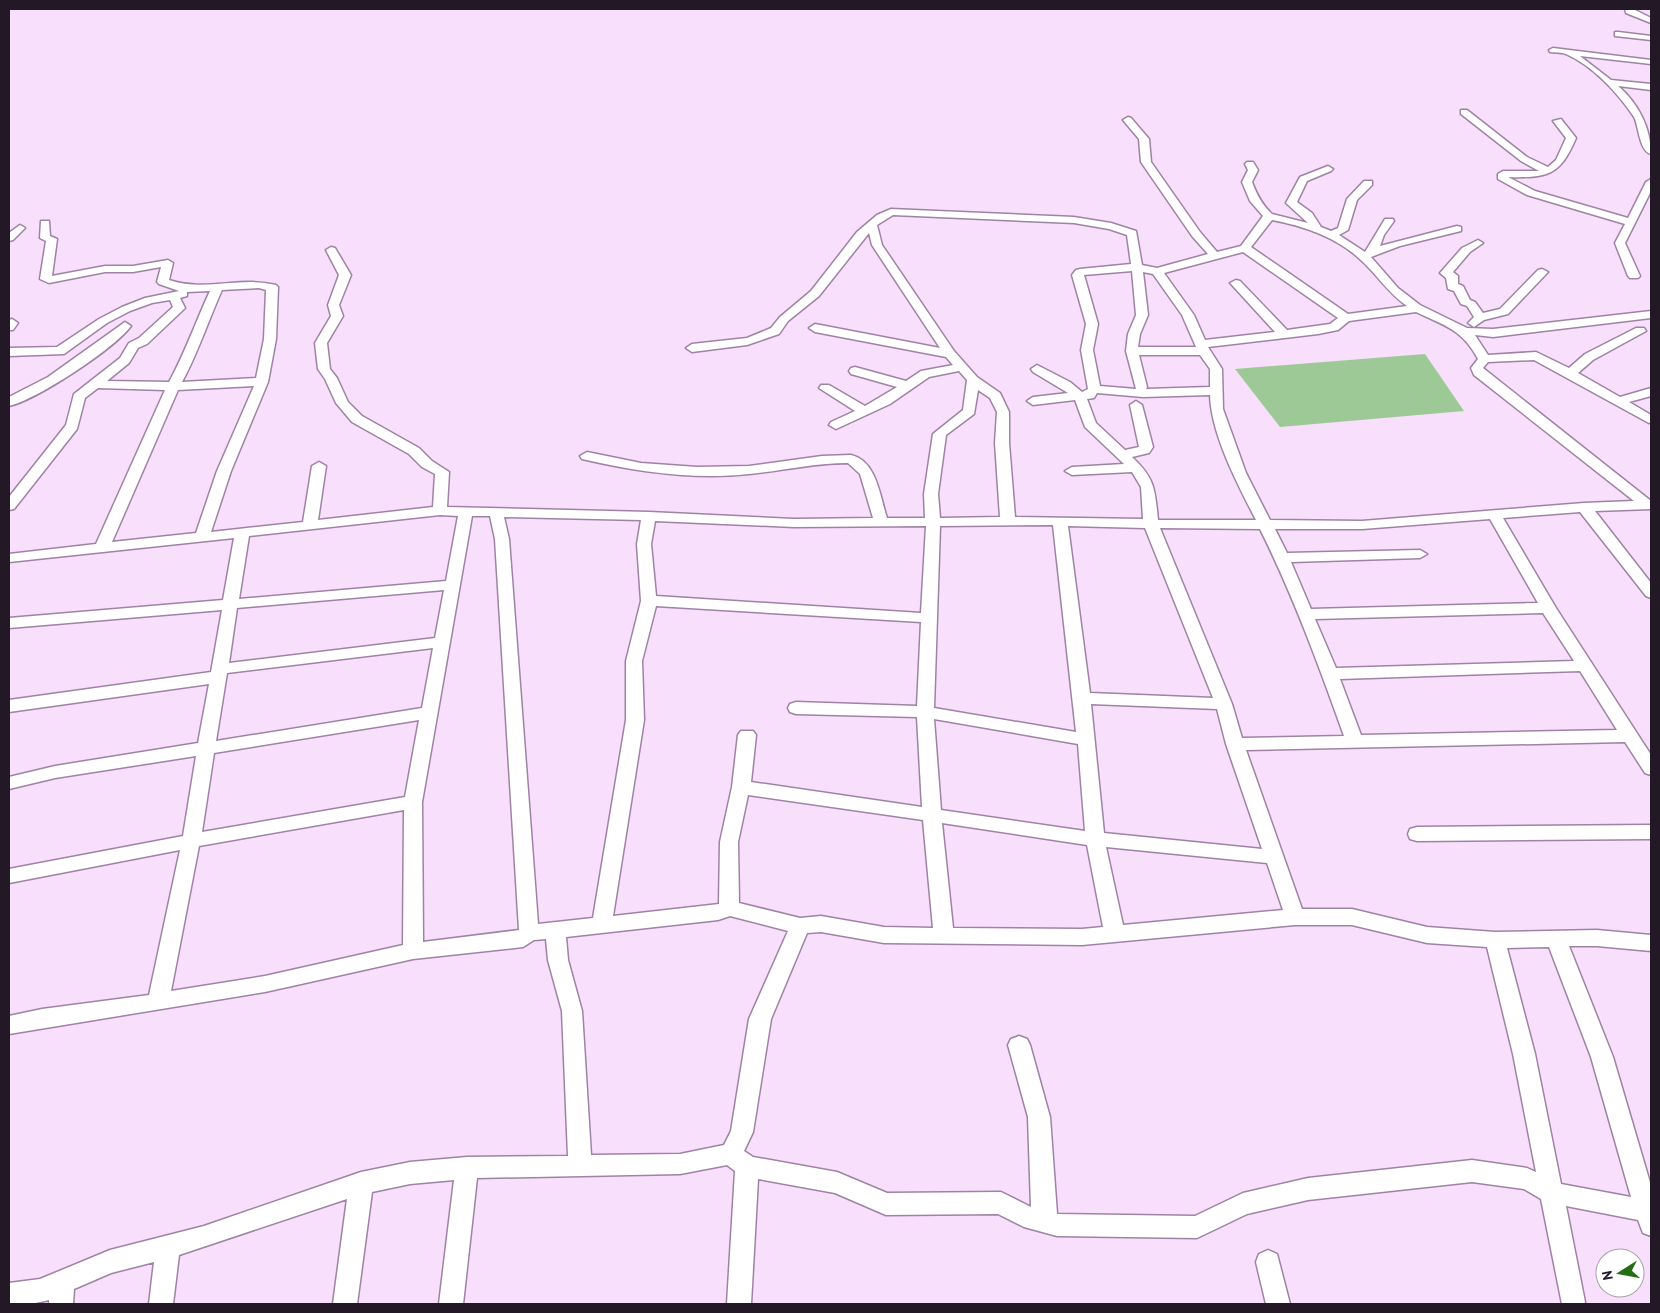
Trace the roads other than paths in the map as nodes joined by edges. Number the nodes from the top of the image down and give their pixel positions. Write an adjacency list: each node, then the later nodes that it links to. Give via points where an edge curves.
1 (1629, 9): 4 (street, via 1629,12)
2 (1638, 9): 3 (street)
3 (1651, 13)
4 (1651, 21)
5 (1618, 34): 6 (street)
6 (1651, 38)
7 (1553, 50): 8 (street)
8 (1566, 52): 9 (street); 10 (street, via 1582,60)
9 (1651, 62)
10 (1609, 82): 11 (street); 15 (street, via 1624,95 1642,123 1642,132)
11 (1651, 87)
12 (1464, 112): 18 (street, via 1524,159)
13 (1128, 120): 35 (street, via 1144,139 1146,162)
14 (1558, 121): 18 (street, via 1571,138 1564,158)
15 (1651, 151)
16 (1250, 164): 21 (street, via 1253,170 1247,182 1250,193 1258,207)
17 (1328, 170): 26 (street, via 1303,179 1290,203 1308,215)
18 (1548, 172): 23 (street, via 1535,176 1503,174 1501,177 1531,193)
19 (1651, 182): 23 (street)
20 (1368, 183): 29 (street, via 1352,198 1343,230)
21 (1270, 216): 26 (street); 32 (street)
22 (1389, 221): 34 (street)
23 (1630, 222): 39 (street, via 1620,243)
24 (46, 223): 42 (street, via 45,238 52,240 46,278 49,280 168,263 162,282)
25 (872, 225): 36 (street, via 891,212 1074,220 1132,233); 52 (street, via 833,267 818,291 784,319 775,331 764,336); 56 (street, via 889,264)
26 (1316, 227): 29 (street)
27 (20, 228): 30 (street)
28 (1457, 229): 34 (street)
29 (1332, 235): 34 (street)
30 (9, 238)
31 (1478, 243): 45 (street, via 1466,250 1446,273 1452,276 1452,287 1459,288 1465,302 1472,304)
32 (1245, 248): 35 (street); 46 (street)
33 (331, 250): 89 (street, via 345,273 332,304 337,316 321,343 324,369 342,403 357,420 390,436 442,472)
34 (1368, 254): 43 (street, via 1404,299)
35 (1215, 256): 37 (street)
36 (1137, 267): 37 (street); 54 (street, via 1142,315); 69 (street, via 1080,272 1078,275 1092,324 1087,350)
37 (1157, 271): 53 (street, via 1188,315)
38 (1542, 272): 45 (street, via 1504,312)
39 (1634, 276)
40 (1236, 283): 51 (street)
41 (217, 288): 42 (street); 63 (street, via 272,287 270,339); 65 (street, via 189,357)
42 (179, 293): 55 (street, via 126,309 60,350); 64 (street, via 178,308)
43 (1420, 308): 46 (street); 49 (street)
44 (1651, 314): 49 (street, via 1493,333)
45 (1480, 317): 49 (street)
46 (1346, 318): 51 (street, via 1334,326)
47 (125, 326): 75 (street, via 52,380)
48 (816, 328): 56 (street)
49 (1467, 331): 57 (street, via 1478,344)
50 (1640, 331): 61 (street, via 1590,358)
51 (1285, 335): 53 (street)
52 (692, 348)
53 (1203, 348): 54 (street); 70 (street, via 1216,369)
54 (1132, 350): 67 (street)
55 (9, 352)
56 (950, 354): 58 (street)
57 (1484, 359): 61 (street, via 1536,356); 85 (street, via 1477,368 1478,372)
58 (961, 367): 62 (street); 66 (street, via 932,372)
59 (1037, 369): 72 (street)
60 (855, 371): 66 (street)
61 (1570, 373): 74 (street)
62 (973, 380): 95 (street, via 969,411 940,434 931,494); 96 (street, via 995,396 1003,412)
63 (262, 382): 65 (street); 101 (street, via 224,470)
64 (95, 384): 65 (street); 86 (street, via 78,397 72,426)
65 (173, 386): 102 (street)
66 (908, 386): 77 (street)
67 (1141, 387)
68 (825, 388): 77 (street)
69 (1094, 389): 70 (street, via 1143,393); 72 (street, via 1089,395)
70 (1215, 392): 98 (street, via 1217,409 1240,473)
71 (1651, 392): 74 (street)
72 (1080, 397): 73 (street); 80 (street, via 1090,424)
73 (1033, 401)
74 (1618, 401): 78 (street)
75 (9, 402)
76 (1136, 406): 80 (street, via 1146,447)
77 (864, 411): 79 (street)
78 (1649, 419)
79 (836, 425)
80 (1122, 455): 83 (street)
81 (587, 456): 94 (street, via 630,467 696,471 734,471 851,460 866,472)
82 (319, 466): 99 (street)
83 (1136, 468): 84 (street); 97 (street, via 1148,487)
84 (1072, 471)
85 (1650, 505): 87 (street)
86 (9, 506)
87 (1584, 507): 91 (street); 107 (street)
88 (496, 511): 90 (street); 92 (street); 146 (street, via 502,540)
89 (440, 512): 90 (street); 99 (street)
90 (466, 512): 106 (street)
91 (1494, 514): 98 (street, via 1362,524); 110 (street)
92 (649, 516): 94 (street, via 794,523); 108 (street, via 644,544)
93 (1060, 521): 96 (street); 97 (street); 118 (street)
94 (881, 522): 95 (street)
95 (932, 522): 96 (street); 112 (street)
96 (1008, 522)
97 (1151, 524): 98 (street); 119 (street)
98 (1266, 524): 105 (street)
99 (310, 526): 100 (street)
100 (242, 533): 101 (street); 109 (street)
101 (202, 537): 102 (street)
102 (103, 546): 104 (street)
103 (1420, 554): 105 (street)
104 (9, 558)
105 (1282, 558): 111 (street)
106 (453, 585): 109 (street); 114 (street)
107 (1651, 593)
108 (649, 602): 112 (street); 143 (street, via 634,661 635,720)
109 (232, 605): 113 (street); 116 (street)
110 (1548, 608): 111 (street); 115 (street)
111 (1305, 614): 117 (street)
112 (928, 618): 122 (street)
113 (9, 622)
114 (442, 642): 116 (street); 123 (street)
115 (1585, 666): 117 (street); 125 (street)
116 (218, 673): 120 (street); 129 (street)
117 (1330, 674): 127 (street)
118 (1082, 698): 119 (street); 126 (street)
119 (1224, 704): 128 (street)
120 (9, 706)
121 (796, 708): 122 (street)
122 (925, 712): 126 (street); 134 (street)
123 (429, 713): 129 (street); 133 (street)
124 (747, 735): 132 (street)
125 (1630, 736): 127 (street); 130 (street)
126 (1085, 739): 137 (street)
127 (1355, 743): 128 (street)
128 (1235, 744): 139 (street)
129 (207, 749): 131 (street, via 55,772); 138 (street)
130 (1651, 769)
131 (9, 783)
132 (741, 787): 134 (street); 141 (street, via 729,842)
133 (413, 802): 138 (street); 152 (street)
134 (932, 816): 137 (street); 148 (street)
135 (1651, 832): 136 (street)
136 (1418, 834)
137 (1095, 839): 139 (street); 147 (street)
138 (191, 840): 140 (street); 153 (street)
139 (1273, 857): 142 (street)
140 (9, 876)
141 (729, 908): 143 (street, via 718,912); 144 (street)
142 (1296, 918): 147 (street); 149 (street, via 1352,917 1427,935)
143 (602, 924): 145 (street)
144 (800, 926): 148 (street, via 821,924 884,936); 156 (street, via 760,1019)
145 (556, 932): 146 (street); 157 (street, via 558,960 572,1011)
146 (529, 933): 152 (street, via 523,939)
147 (1115, 935): 148 (street)
148 (944, 936)
149 (1495, 940): 150 (street); 160 (street, via 1524,1054)
150 (1556, 940): 151 (street, via 1597,938); 161 (street, via 1602,1057)
151 (1651, 943)
152 (413, 950): 153 (street, via 265,984)
153 (158, 1002): 154 (street)
154 (9, 1025)
155 (1019, 1046): 162 (street, via 1039,1117)
156 (739, 1160): 157 (street); 162 (street, via 838,1183 886,1204 1001,1203 1024,1216); 172 (street)
157 (580, 1165): 158 (street)
158 (467, 1168): 159 (street, via 410,1173); 171 (street)
159 (361, 1183): 163 (street); 170 (street)
160 (1553, 1193): 161 (street); 162 (street, via 1527,1179 1472,1171 1308,1189 1243,1204 1197,1227 1057,1225); 167 (street)
161 (1650, 1216)
162 (1044, 1222)
163 (168, 1247): 165 (street, via 110,1262); 169 (street)
164 (1268, 1262): 173 (street)
165 (62, 1280): 166 (street, via 40,1291); 168 (street)
166 (9, 1295)
167 (1573, 1302)
168 (62, 1304)
169 (161, 1304)
170 (345, 1304)
171 (450, 1304)
172 (740, 1304)
173 (1278, 1304)

